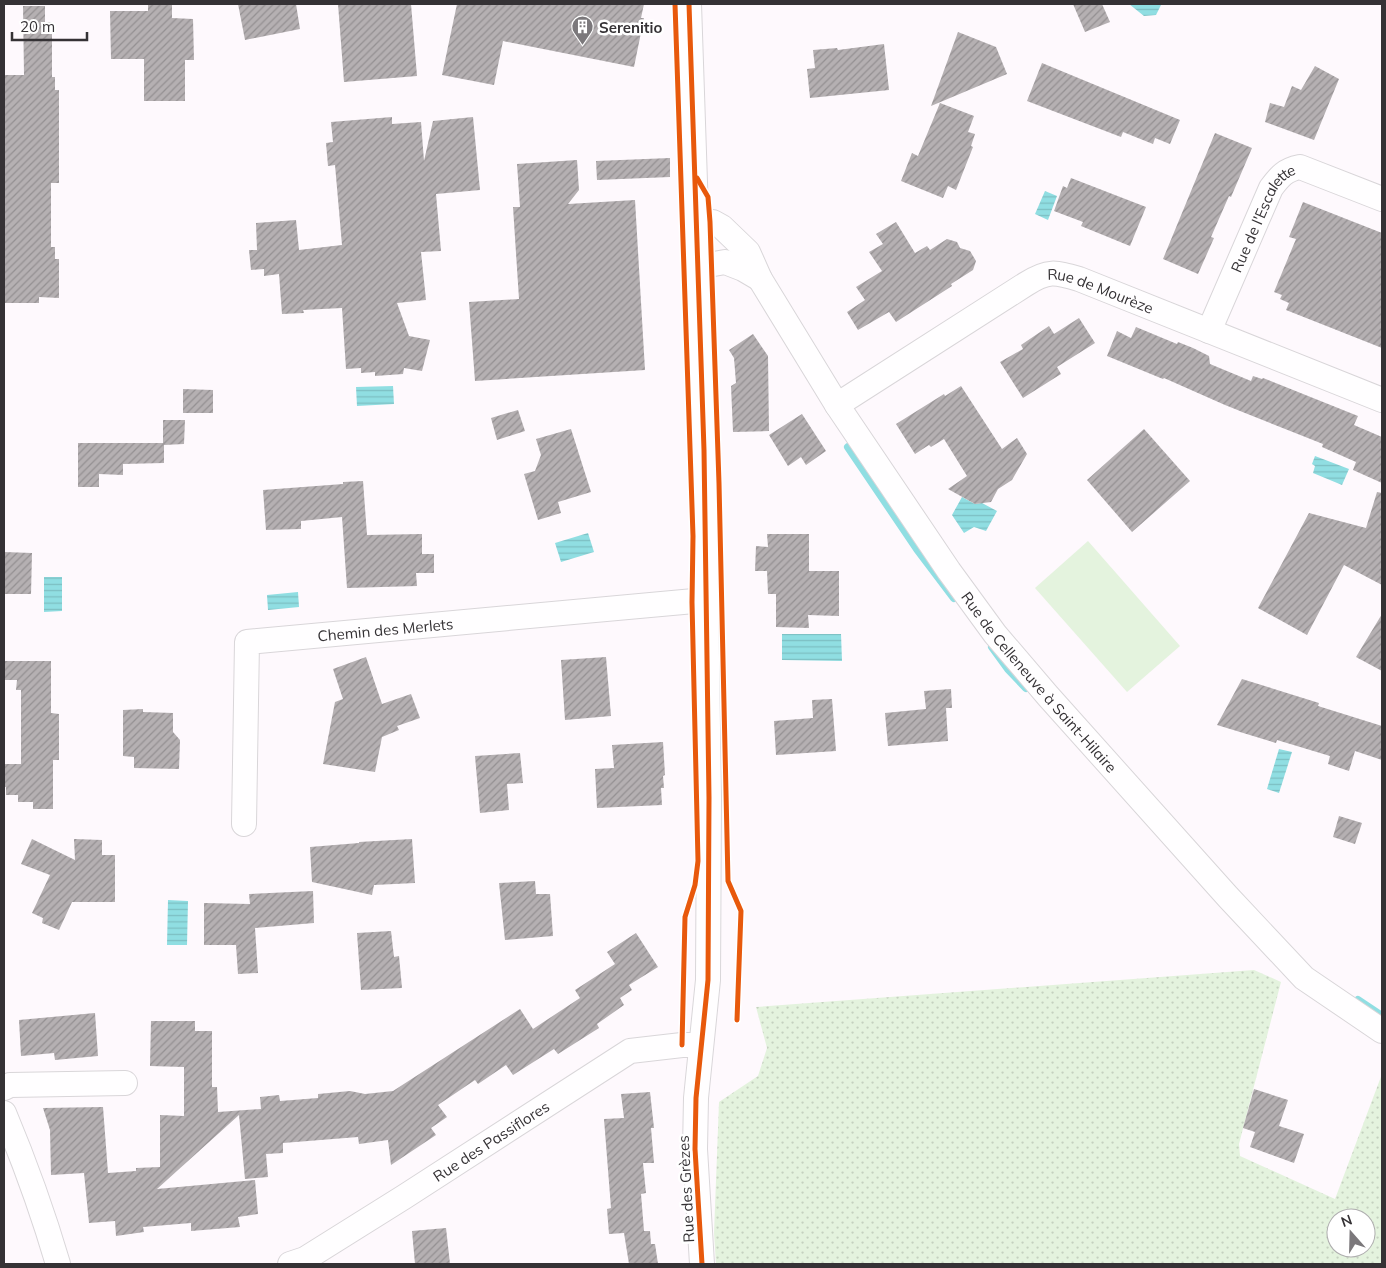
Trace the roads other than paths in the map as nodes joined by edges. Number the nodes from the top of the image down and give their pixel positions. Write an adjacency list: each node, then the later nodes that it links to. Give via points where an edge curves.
1 (689, 4): 3 (street, Rue des Grèzes)
2 (1382, 199): 6 (street, Rue de l'Escalette, via 1300,167 1280,175 1271,188)
3 (696, 222): 4 (street, Rue des Grèzes); 5 (street, Rue de Celleneuve à Saint-Hilaire, via 713,222 722,227 748,252)
4 (697, 267): 5 (street, Rue de Celleneuve à Saint-Hilaire, via 725,262); 9 (street, Rue des Grèzes)
5 (760, 279): 8 (street, Rue de Celleneuve à Saint-Hilaire)
6 (1209, 331): 7 (street, Rue de Mourèze); 8 (street, Rue de Mourèze, via 1079,279 1046,273)
7 (1382, 400)
8 (838, 404): 11 (street, Rue de Celleneuve à Saint-Hilaire, via 949,571 995,634 1048,696 1304,978)
9 (706, 600): 10 (street, Chemin des Merlets, via 247,642); 12 (street, Rue des Grèzes, via 710,798 708,980)
10 (244, 824)
11 (1382, 1031)
12 (700, 1045): 17 (street, Rue des Passiflores, via 630,1051 396,1202 304,1259); 18 (street, Rue des Grèzes, via 695,1150)
13 (125, 1083): 14 (street, via 10,1085)
14 (4, 1088)
15 (4, 1113): 16 (street, via 21,1153)
16 (58, 1264)
17 (290, 1264)
18 (702, 1264)

